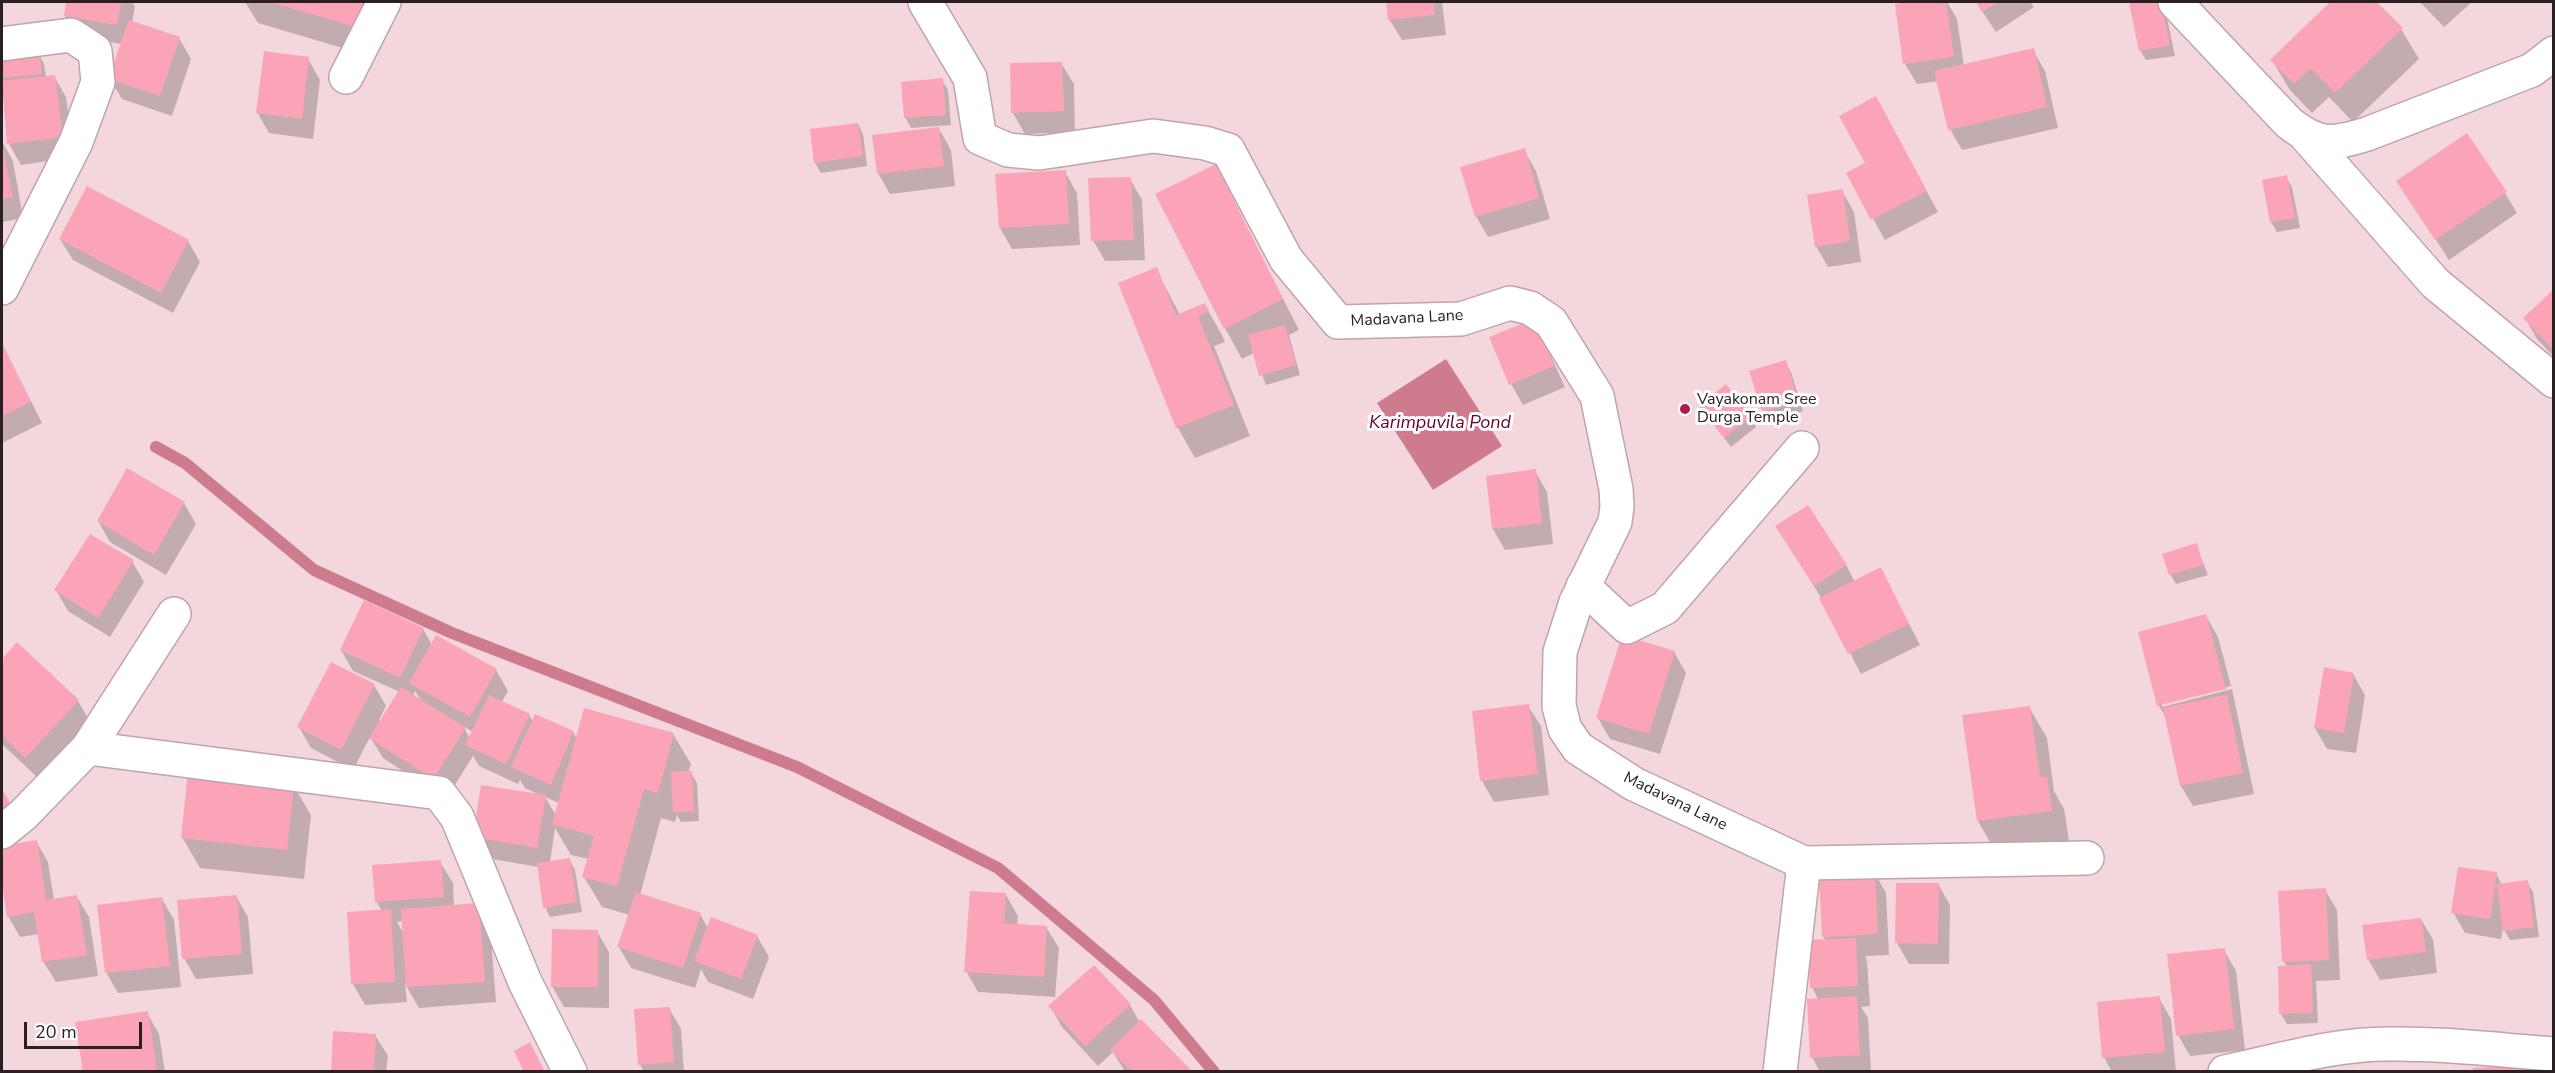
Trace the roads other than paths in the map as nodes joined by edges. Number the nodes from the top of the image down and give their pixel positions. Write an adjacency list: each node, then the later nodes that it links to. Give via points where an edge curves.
1 (384, 2): 6 (street)
2 (925, 2): 11 (street, Madavana Lane, via 970,78 980,138 1008,150 1040,153 1154,136 1228,150 1286,259 1338,322 1461,319 1510,303 1530,308 1551,322 1597,396 1616,489 1615,522)
3 (2175, 2): 7 (street, via 2289,123)
4 (2, 44): 8 (street, via 71,35 95,51 98,82 76,142)
5 (2553, 53): 7 (street, via 2532,70 2367,134 2325,142)
6 (346, 77)
7 (2306, 136): 9 (street, via 2435,283)
8 (2, 288)
9 (2553, 381)
10 (1802, 448): 11 (street, via 1665,608 1627,627)
11 (1583, 586): 16 (street, Madavana Lane, via 1560,652 1559,706 1565,729 1578,748 1634,784)
12 (174, 614): 13 (street)
13 (88, 748): 14 (street); 18 (street, via 439,793 457,818 525,982)
14 (2, 832)
15 (2087, 858): 16 (street)
16 (1804, 863): 19 (street)
17 (2553, 1054): 20 (street, via 2386,1044 2343,1047)
18 (570, 1071)
19 (1780, 1071)
20 (2224, 1071)

